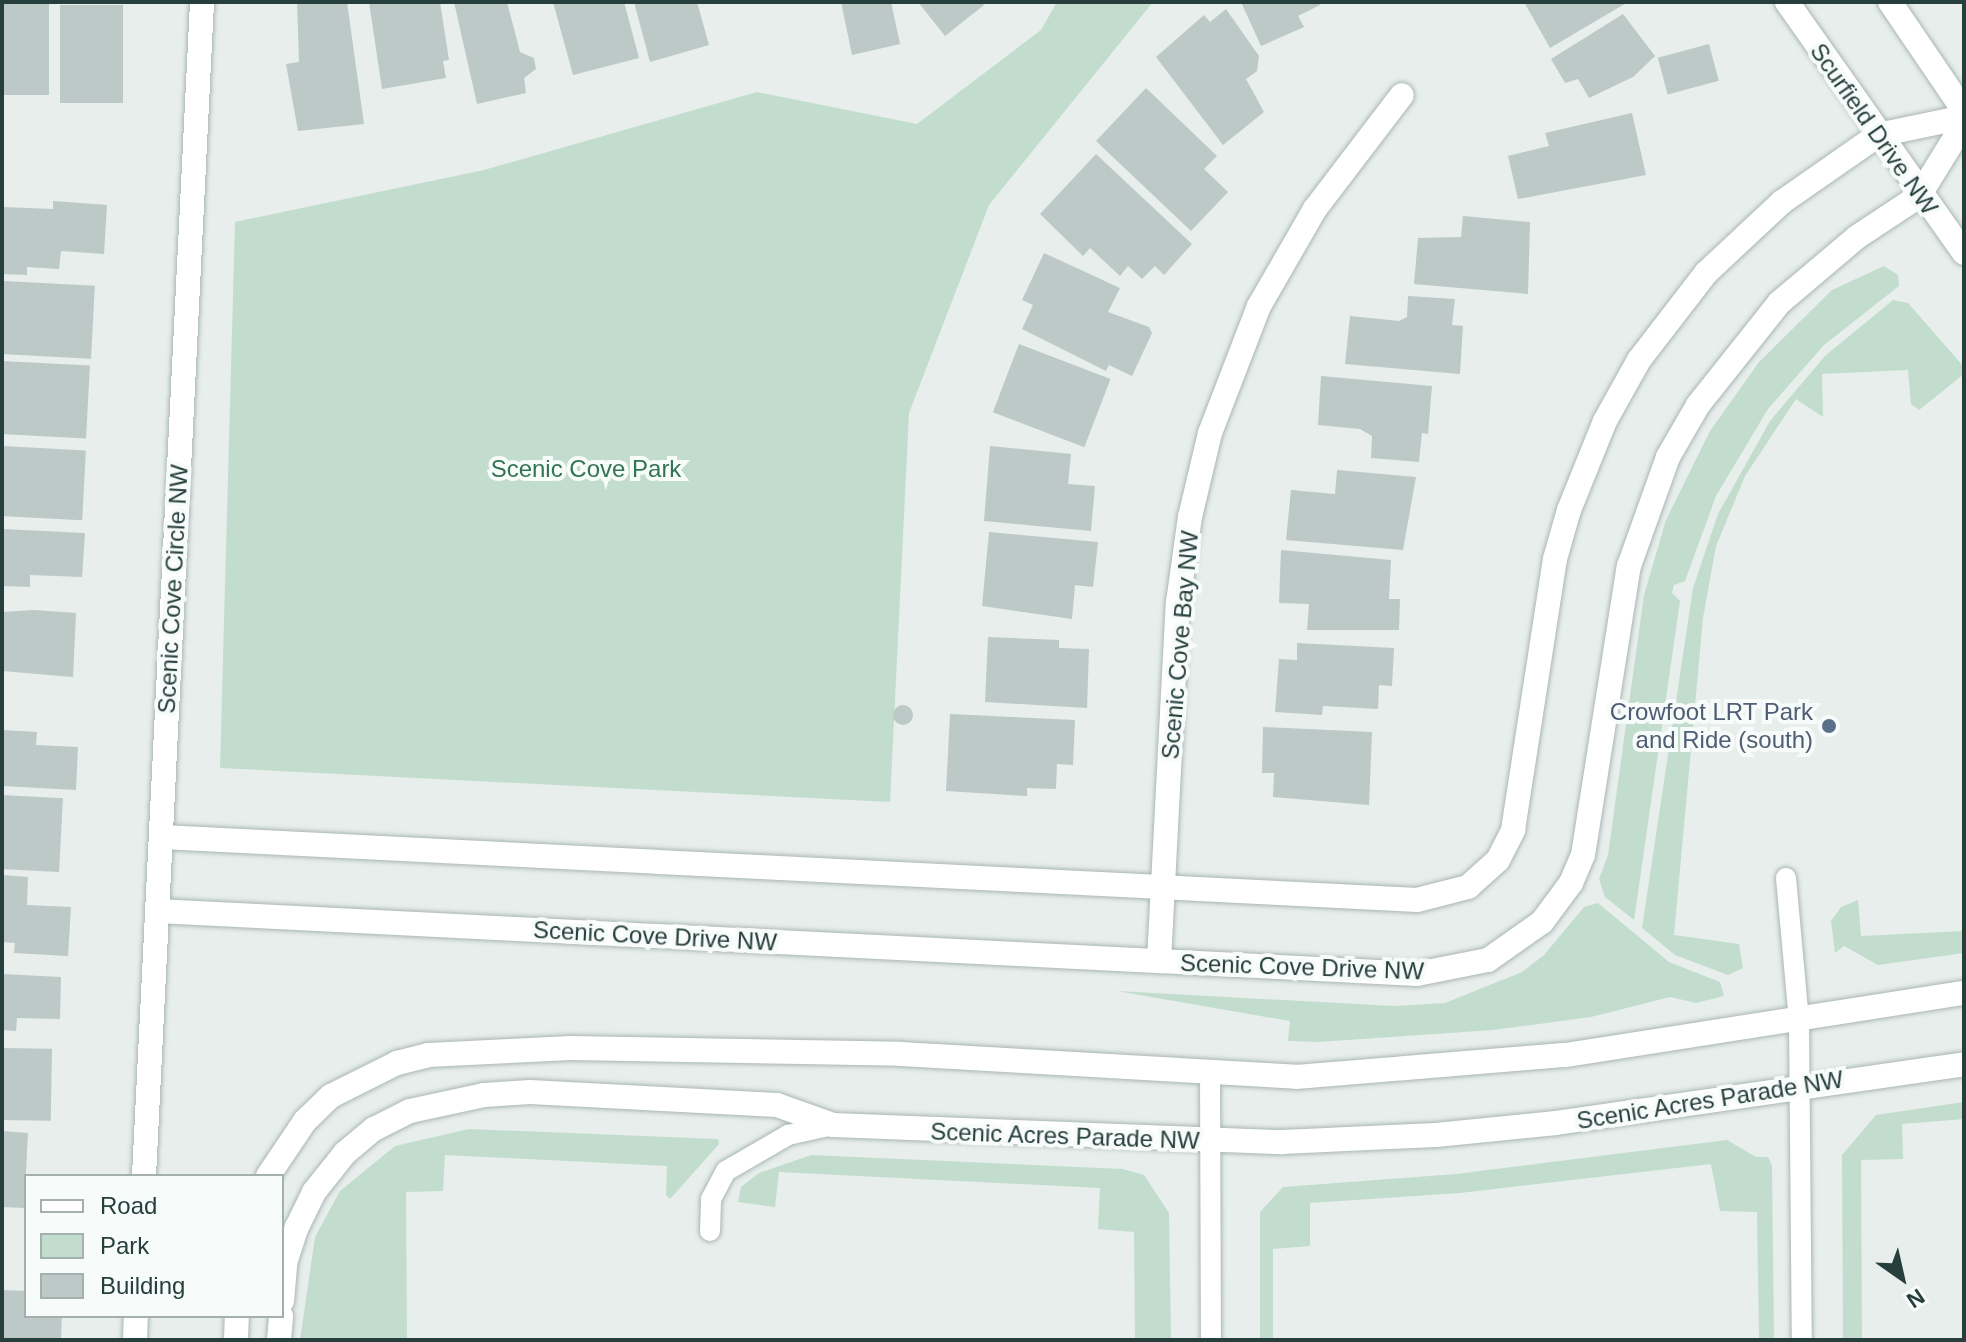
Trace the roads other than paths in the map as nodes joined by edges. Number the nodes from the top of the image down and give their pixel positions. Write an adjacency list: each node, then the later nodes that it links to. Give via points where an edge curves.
1 (202, 2): 10 (street, Scenic Cove Circle NW)
2 (1787, 2): 7 (street, Scurfield Drive NW)
3 (1890, 2): 5 (street)
4 (1402, 95): 12 (street, Scenic Cove Bay NW, via 1315,209 1259,306 1210,433 1190,517 1178,603)
5 (1964, 111)
6 (1964, 120): 7 (street, Scenic Cove Drive NW); 8 (street, Scenic Cove Drive NW)
7 (1878, 135): 8 (street, Scurfield Drive NW); 12 (street, Scenic Cove Drive NW, via 1782,202 1706,273 1639,360 1605,421 1555,559 1513,830 1483,877 1458,891 1417,900)
8 (1919, 196): 9 (street, Scurfield Drive NW); 14 (street, Scenic Cove Drive NW, via 1857,237 1779,303 1698,405 1668,457 1629,566 1583,855 1571,883 1542,922 1488,960 1417,974)
9 (1964, 253)
10 (162, 837): 12 (street, Scenic Cove Drive NW); 13 (street, Scenic Cove Circle NW)
11 (1786, 878): 16 (lane)
12 (1162, 889): 14 (street, Scenic Cove Bay NW)
13 (157, 911): 14 (street, Scenic Cove Drive NW); 22 (street, Scenic Cove Circle NW)
14 (1159, 961)
15 (1964, 993): 16 (street)
16 (1799, 1020): 18 (street, via 1450,1068 1296,1077); 19 (lane)
17 (1964, 1064): 19 (street, Scenic Acres Parade NW)
18 (1210, 1072): 21 (lane); 23 (street, via 901,1054 571,1048 428,1055 385,1068 331,1096 305,1121)
19 (1800, 1085): 21 (street, Scenic Acres Parade NW, via 1495,1130); 33 (lane)
20 (833, 1125): 21 (street, Scenic Acres Parade NW); 24 (lane, via 788,1135 726,1171 711,1199); 25 (street, Scenic Acres Parade NW, via 777,1105 530,1092 446,1100 374,1129 345,1153 314,1192)
21 (1210, 1143): 32 (lane)
22 (144, 1174)
23 (269, 1174)
24 (710, 1231)
25 (284, 1276)
26 (136, 1318): 29 (street)
27 (237, 1318): 30 (street)
28 (281, 1318): 31 (street)
29 (135, 1340)
30 (236, 1340)
31 (279, 1340)
32 (1211, 1340)
33 (1802, 1340)

